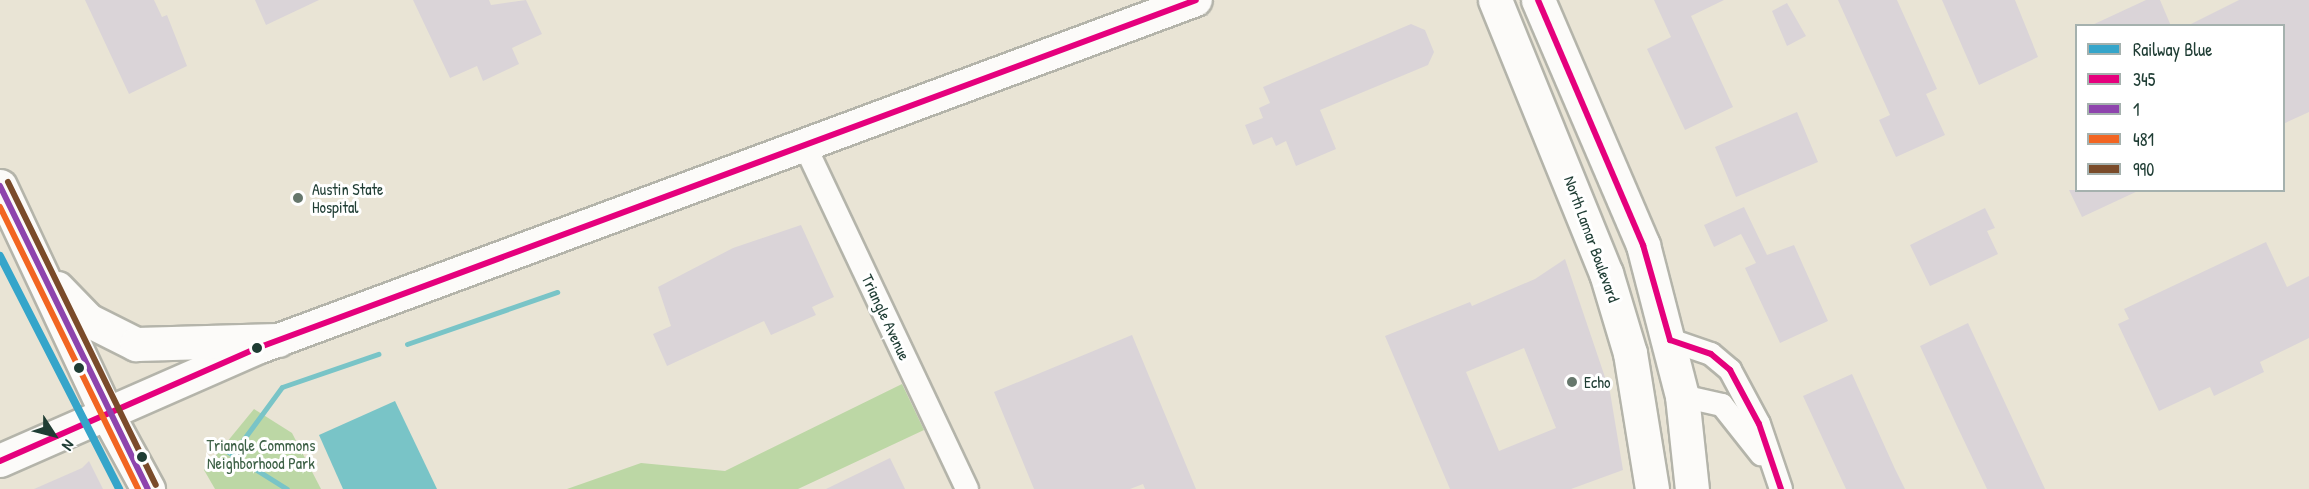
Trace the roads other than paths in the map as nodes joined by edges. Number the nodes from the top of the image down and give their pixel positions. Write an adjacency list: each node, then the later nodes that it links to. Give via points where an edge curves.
1 (1196, 0): 4 (main road)
2 (1495, 0): 9 (main road, North Lamar Boulevard, via 1581,202)
3 (1538, 0): 8 (main road, via 1644,245)
4 (805, 146): 7 (main road); 16 (street, Triangle Avenue)
5 (0, 186): 6 (main road)
6 (39, 270): 7 (main road, via 88,320 136,344); 11 (main road)
7 (278, 340): 11 (main road)
8 (1670, 340): 10 (main road); 13 (street, via 1711,354 1730,370 1759,424)
9 (1630, 353): 10 (main road, via 1658,382); 15 (main road, North Lamar Boulevard)
10 (1682, 396): 13 (street, via 1731,411); 17 (main road)
11 (106, 412): 12 (main road); 14 (main road)
12 (0, 461)
13 (1778, 481)
14 (144, 486)
15 (1645, 486)
16 (967, 489)
17 (1692, 489)

